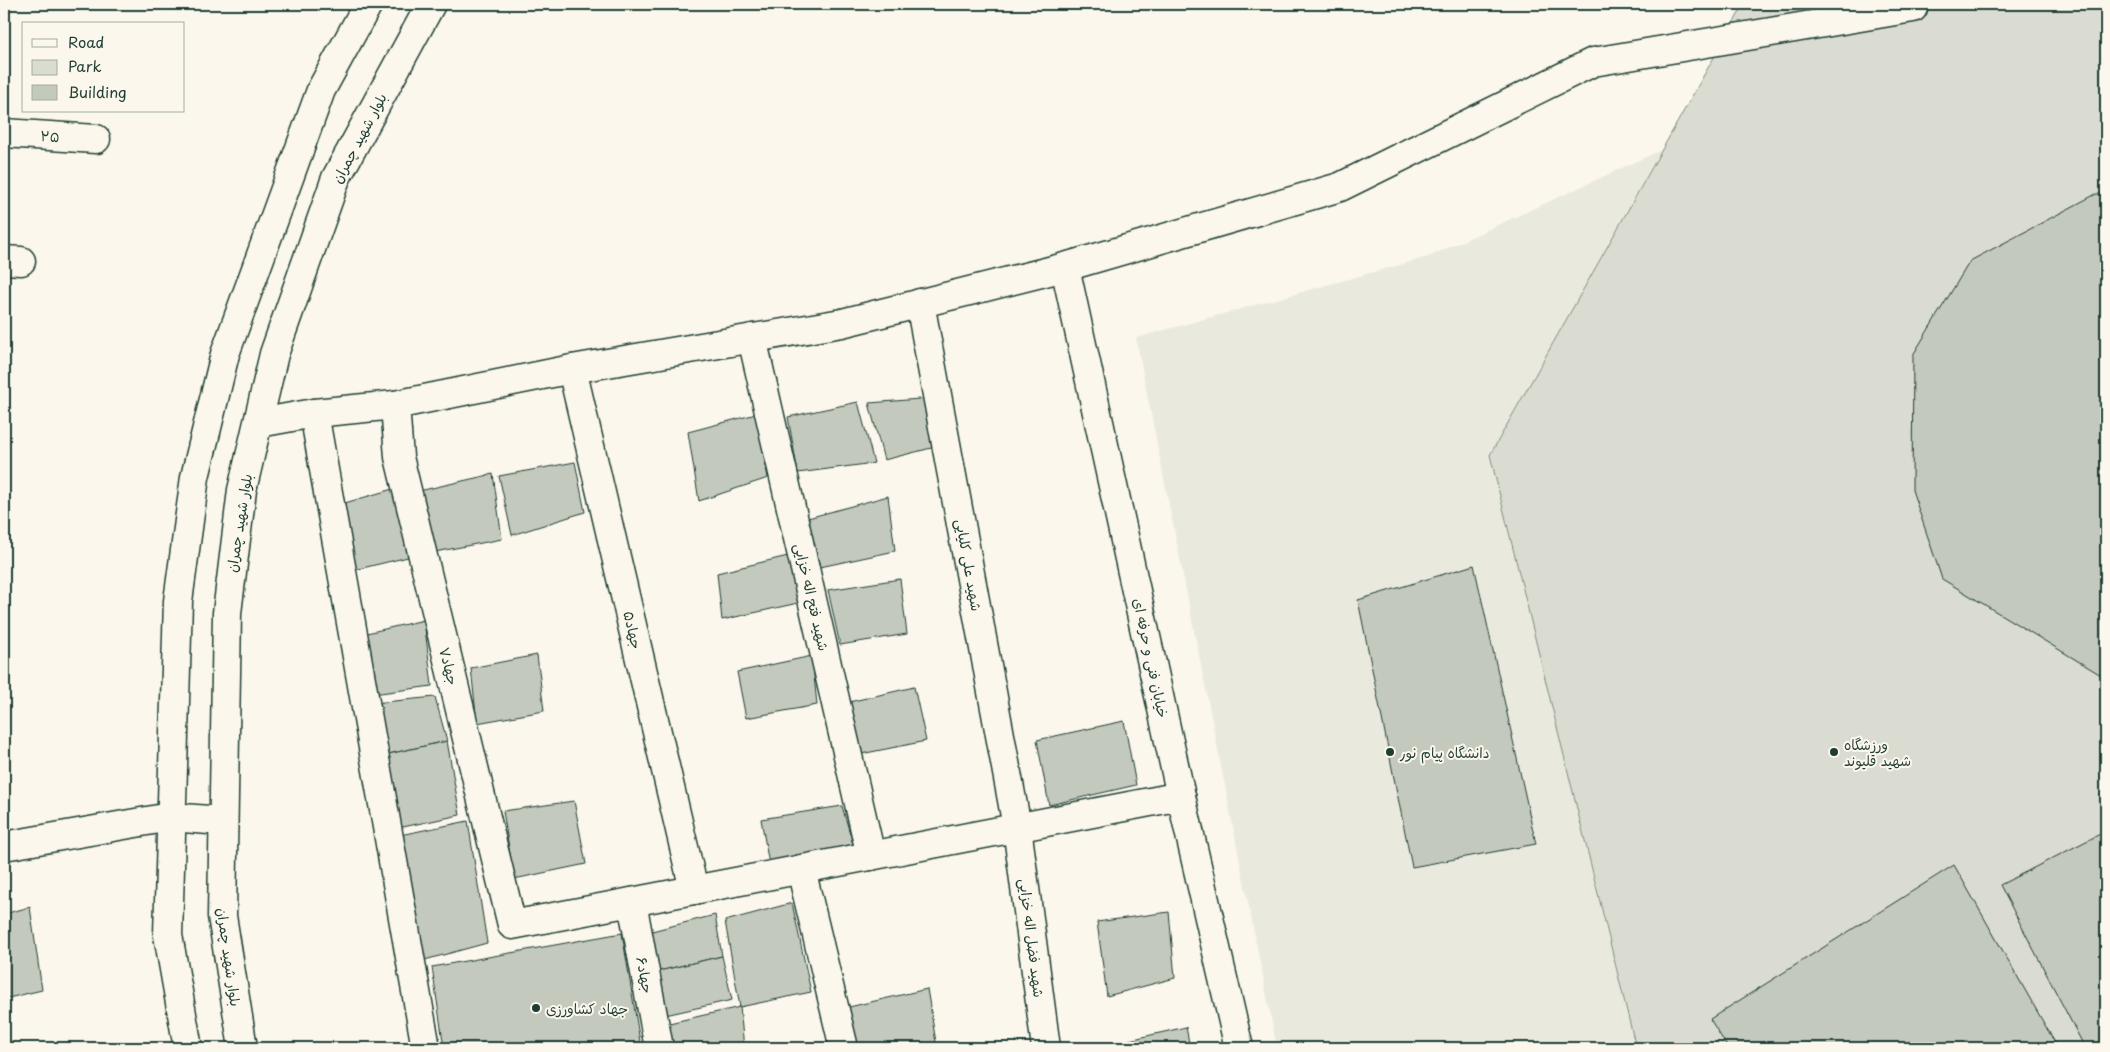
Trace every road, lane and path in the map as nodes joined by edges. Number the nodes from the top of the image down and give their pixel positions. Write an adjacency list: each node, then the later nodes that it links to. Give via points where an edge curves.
1 (368, 4): 14 (street, via 321,90 225,354 204,439 195,477 178,601)
2 (431, 4): 12 (street, بلوار شهید چمران, via 336,178 274,354)
3 (1914, 8): 6 (street, via 1592,62 1340,187)
4 (4, 133): 5 (street, ۲۵)
5 (96, 139)
6 (1066, 267): 7 (street); 13 (street, خیابان فنی و حرفه ای)
7 (920, 303): 8 (street, via 842,323); 16 (street, شهید علی کلیایی)
8 (752, 338): 9 (street); 18 (street, شهید فتح اله خزایی)
9 (572, 369): 10 (street); 20 (street, جهاد۵)
10 (395, 405): 11 (street); 21 (street, جهاد۷, via 399,457 512,925)
11 (314, 414): 12 (street); 24 (street)
12 (259, 423): 15 (street, بلوار شهید چمران, via 242,490 227,613)
13 (1181, 796): 16 (street); 28 (street, خیابان فنی و حرفه ای)
14 (170, 817): 15 (street); 17 (street); 22 (street, via 168,934)
15 (222, 821): 23 (street, بلوار شهید چمران, via 222,916)
16 (1017, 828): 18 (street); 27 (street, شهید فضل اله خزایی)
17 (4, 846)
18 (872, 856): 19 (street)
19 (801, 869): 20 (street); 26 (street)
20 (694, 890): 21 (street)
21 (632, 902): 25 (street, جهاد۶)
22 (188, 1048)
23 (243, 1048)
24 (426, 1048)
25 (658, 1048)
26 (844, 1048)
27 (1046, 1048)
28 (1239, 1048)

